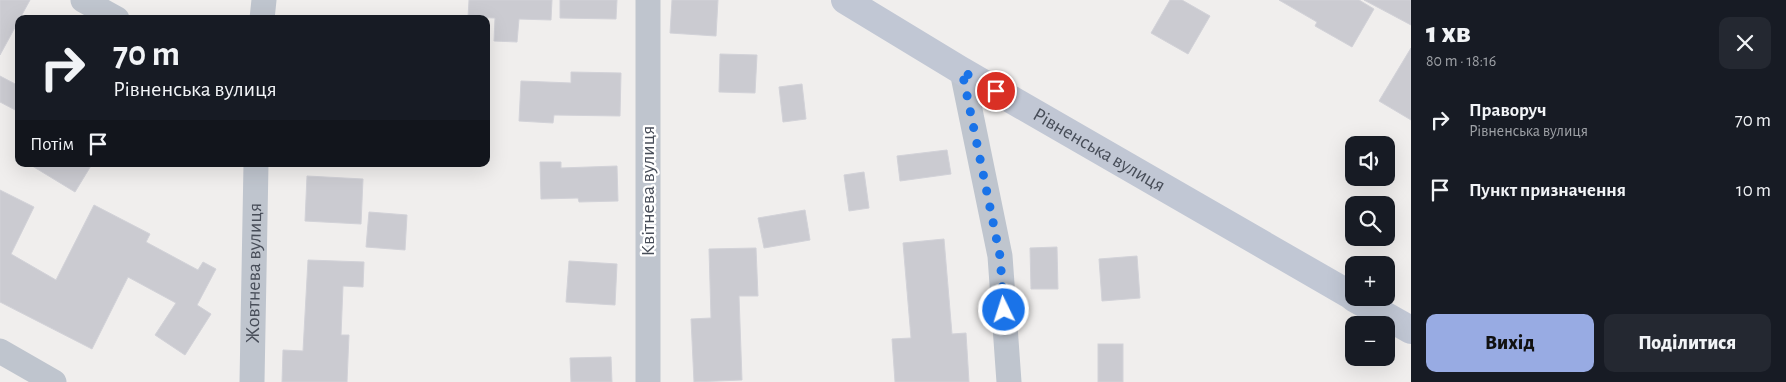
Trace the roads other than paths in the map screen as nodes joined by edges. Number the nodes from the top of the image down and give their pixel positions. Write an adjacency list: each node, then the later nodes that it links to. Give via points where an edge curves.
1 (84, 0): 5 (street)
2 (264, 0): 6 (street)
3 (648, 0): 15 (street, Квітнева вулиця)
4 (844, 0): 7 (main road, Рівненська вулиця)
5 (110, 15)
6 (262, 15)
7 (962, 71): 9 (main road, Рівненська вулиця); 16 (street, via 1000,256)
8 (256, 167): 14 (street, Жовтнева вулиця)
9 (1345, 292)
10 (1370, 306): 11 (main road, Рівненська вулиця)
11 (1411, 330)
12 (0, 351): 13 (street)
13 (54, 382)
14 (252, 382)
15 (648, 382)
16 (1009, 382)

